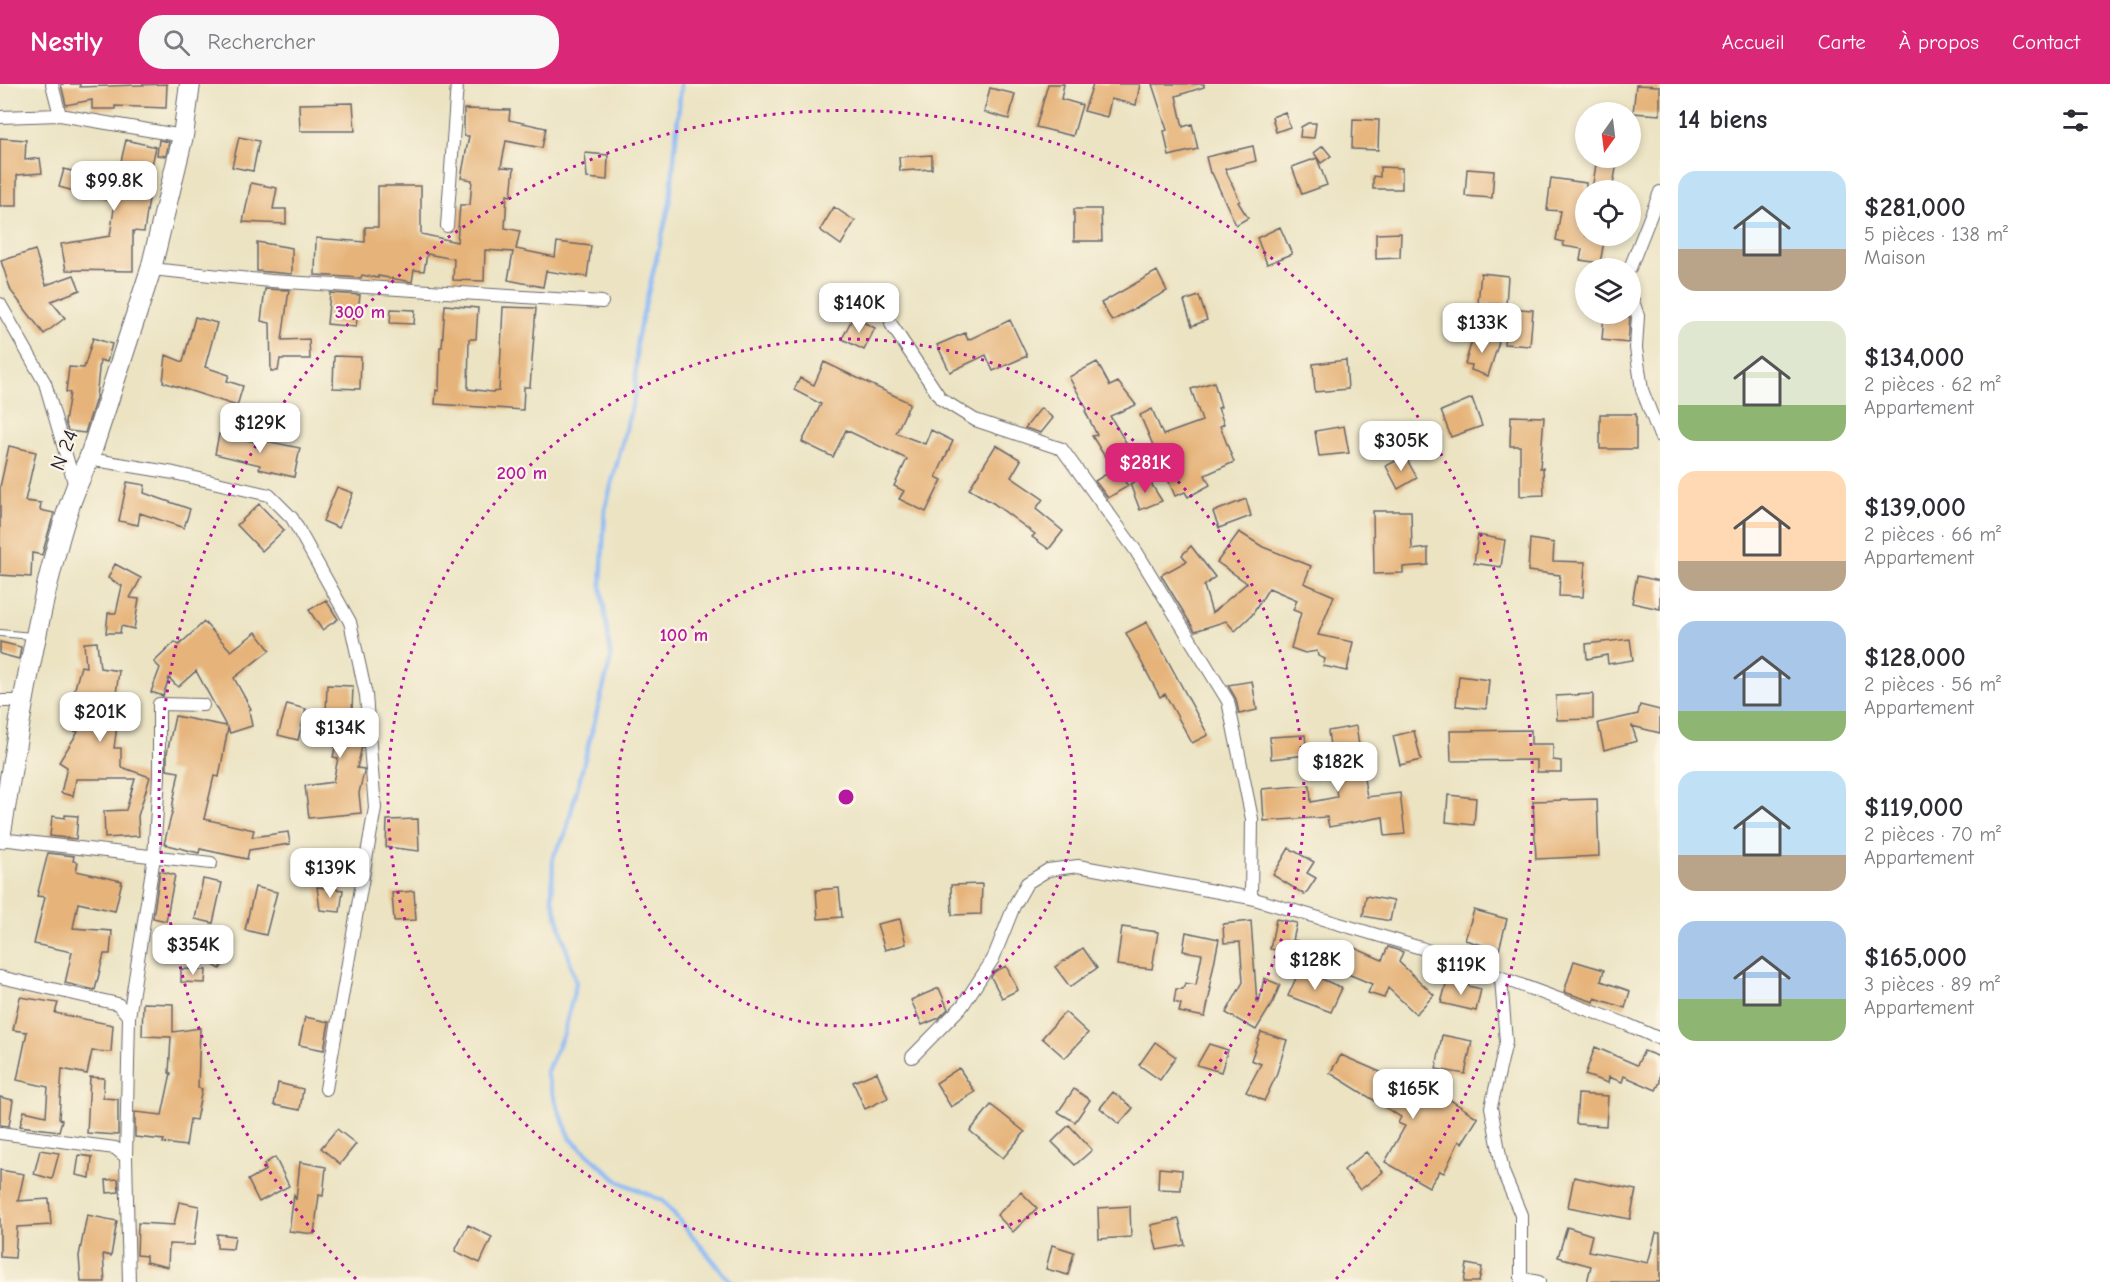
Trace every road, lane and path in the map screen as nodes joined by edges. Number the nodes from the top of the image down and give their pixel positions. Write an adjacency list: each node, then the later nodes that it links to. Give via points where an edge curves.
1 (52, 84): 4 (street)
2 (190, 84): 6 (main road, N 24)
3 (457, 84): 8 (street)
4 (60, 115): 5 (street); 6 (street)
5 (0, 117)
6 (183, 136): 10 (main road, N 24)
7 (1660, 192): 9 (street)
8 (447, 226)
9 (1634, 258)
10 (151, 269): 11 (street, via 271,281); 18 (main road, N 24)
11 (602, 302)
12 (0, 304): 15 (street)
13 (891, 324): 28 (street, via 941,399 975,420 1062,449 1136,551 1228,701 1252,819)
14 (1638, 324): 17 (street, via 1636,348 1642,390)
15 (14, 326): 16 (street); 19 (street, via 45,383)
16 (0, 327)
17 (1660, 436)
18 (88, 459): 19 (main road, N 24); 34 (street, via 174,473 268,495 292,518 350,622 366,696 375,808)
19 (75, 486): 21 (main road, N 24)
20 (0, 633): 21 (lane)
21 (35, 636): 23 (main road, N 24)
22 (0, 701): 23 (street)
23 (22, 701): 25 (main road, N 24)
24 (203, 705): 26 (street, via 159,704)
25 (0, 839): 26 (street)
26 (154, 857): 27 (street); 31 (street)
27 (211, 863)
28 (1251, 898): 30 (street, via 1421,948); 33 (street, via 1078,866 1048,870 1028,883 1014,906 993,959 963,1005)
29 (0, 977): 31 (street, via 118,1004)
30 (1501, 979): 32 (street); 37 (street, via 1506,1042 1491,1107 1503,1172 1521,1215)
31 (129, 1017): 36 (street)
32 (1660, 1039)
33 (912, 1057)
34 (326, 1089)
35 (0, 1133): 36 (street, via 115,1148)
36 (126, 1157): 38 (street)
37 (1521, 1280): 39 (street)
38 (129, 1282)
39 (1539, 1282)

